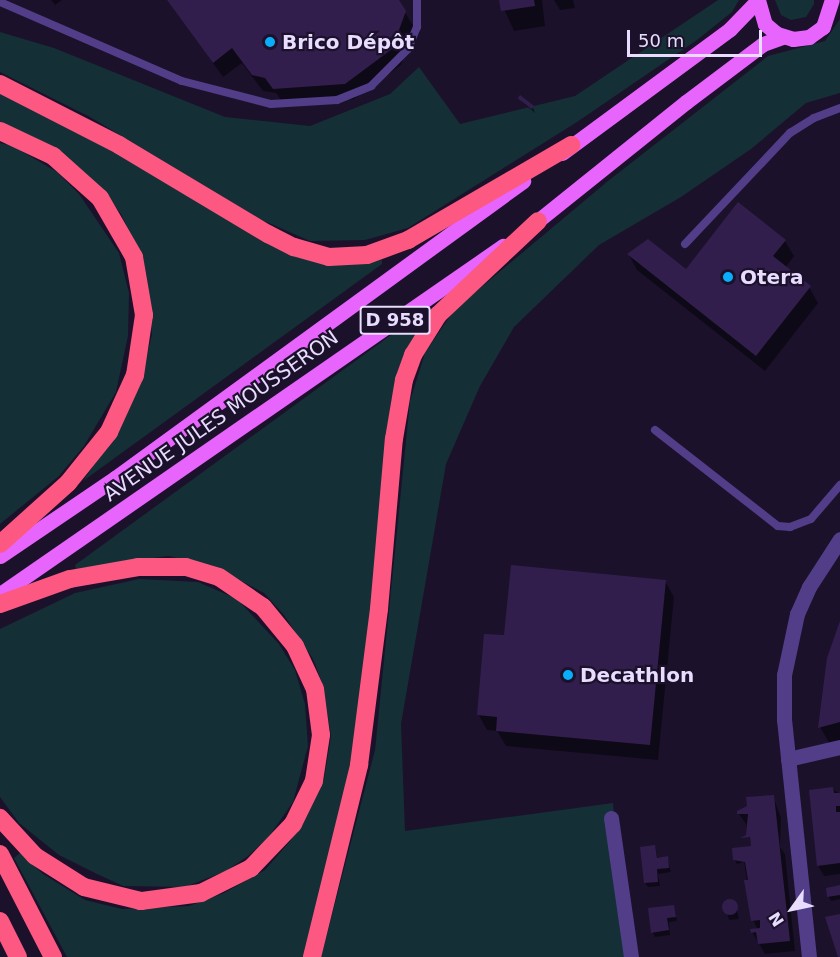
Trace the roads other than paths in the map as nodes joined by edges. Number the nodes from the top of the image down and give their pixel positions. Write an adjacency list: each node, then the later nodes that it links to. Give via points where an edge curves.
1 (417, 0): 4 (lane, via 417,27 408,49 371,86 337,100 271,104 250,102 182,81)
2 (758, 0): 5 (main road, via 765,24); 9 (main road, AVENUE JULES MOUSSERON / D 958, via 730,29)
3 (833, 0): 5 (main road, via 829,18 819,31 804,38)
4 (0, 2)
5 (782, 37): 10 (main road, AVENUE JULES MOUSSERON / D 958, via 764,44 713,81)
6 (0, 84): 9 (highway, via 119,145 268,234 294,247 329,256 367,255 408,240)
7 (840, 108): 11 (lane, via 820,114 789,133)
8 (0, 131): 15 (highway, via 53,156 99,198 134,257 144,315 135,375 109,432 68,483)
9 (571, 146): 17 (main road, AVENUE JULES MOUSSERON / D 958, via 115,478)
10 (538, 222): 18 (main road, AVENUE JULES MOUSSERON / D 958); 28 (highway, via 438,315 413,355 404,380 394,439 379,609 359,765)
11 (685, 244)
12 (655, 430): 13 (lane, via 778,526 790,527 811,519)
13 (840, 484)
14 (840, 539): 16 (street)
15 (0, 544)
16 (835, 551): 21 (street, via 809,587 790,636 783,705)
17 (0, 556)
18 (0, 594)
19 (0, 604): 22 (highway, via 70,579 138,567 186,567 219,577 263,607 295,646 315,689 321,735 314,781 293,824 251,868 201,893 141,901 84,887 35,856)
20 (840, 747): 21 (street)
21 (788, 759): 30 (street)
22 (0, 818)
23 (611, 818): 29 (street)
24 (0, 854): 27 (highway)
25 (0, 921): 26 (highway)
26 (18, 957)
27 (53, 957)
28 (312, 957)
29 (631, 957)
30 (809, 957)

